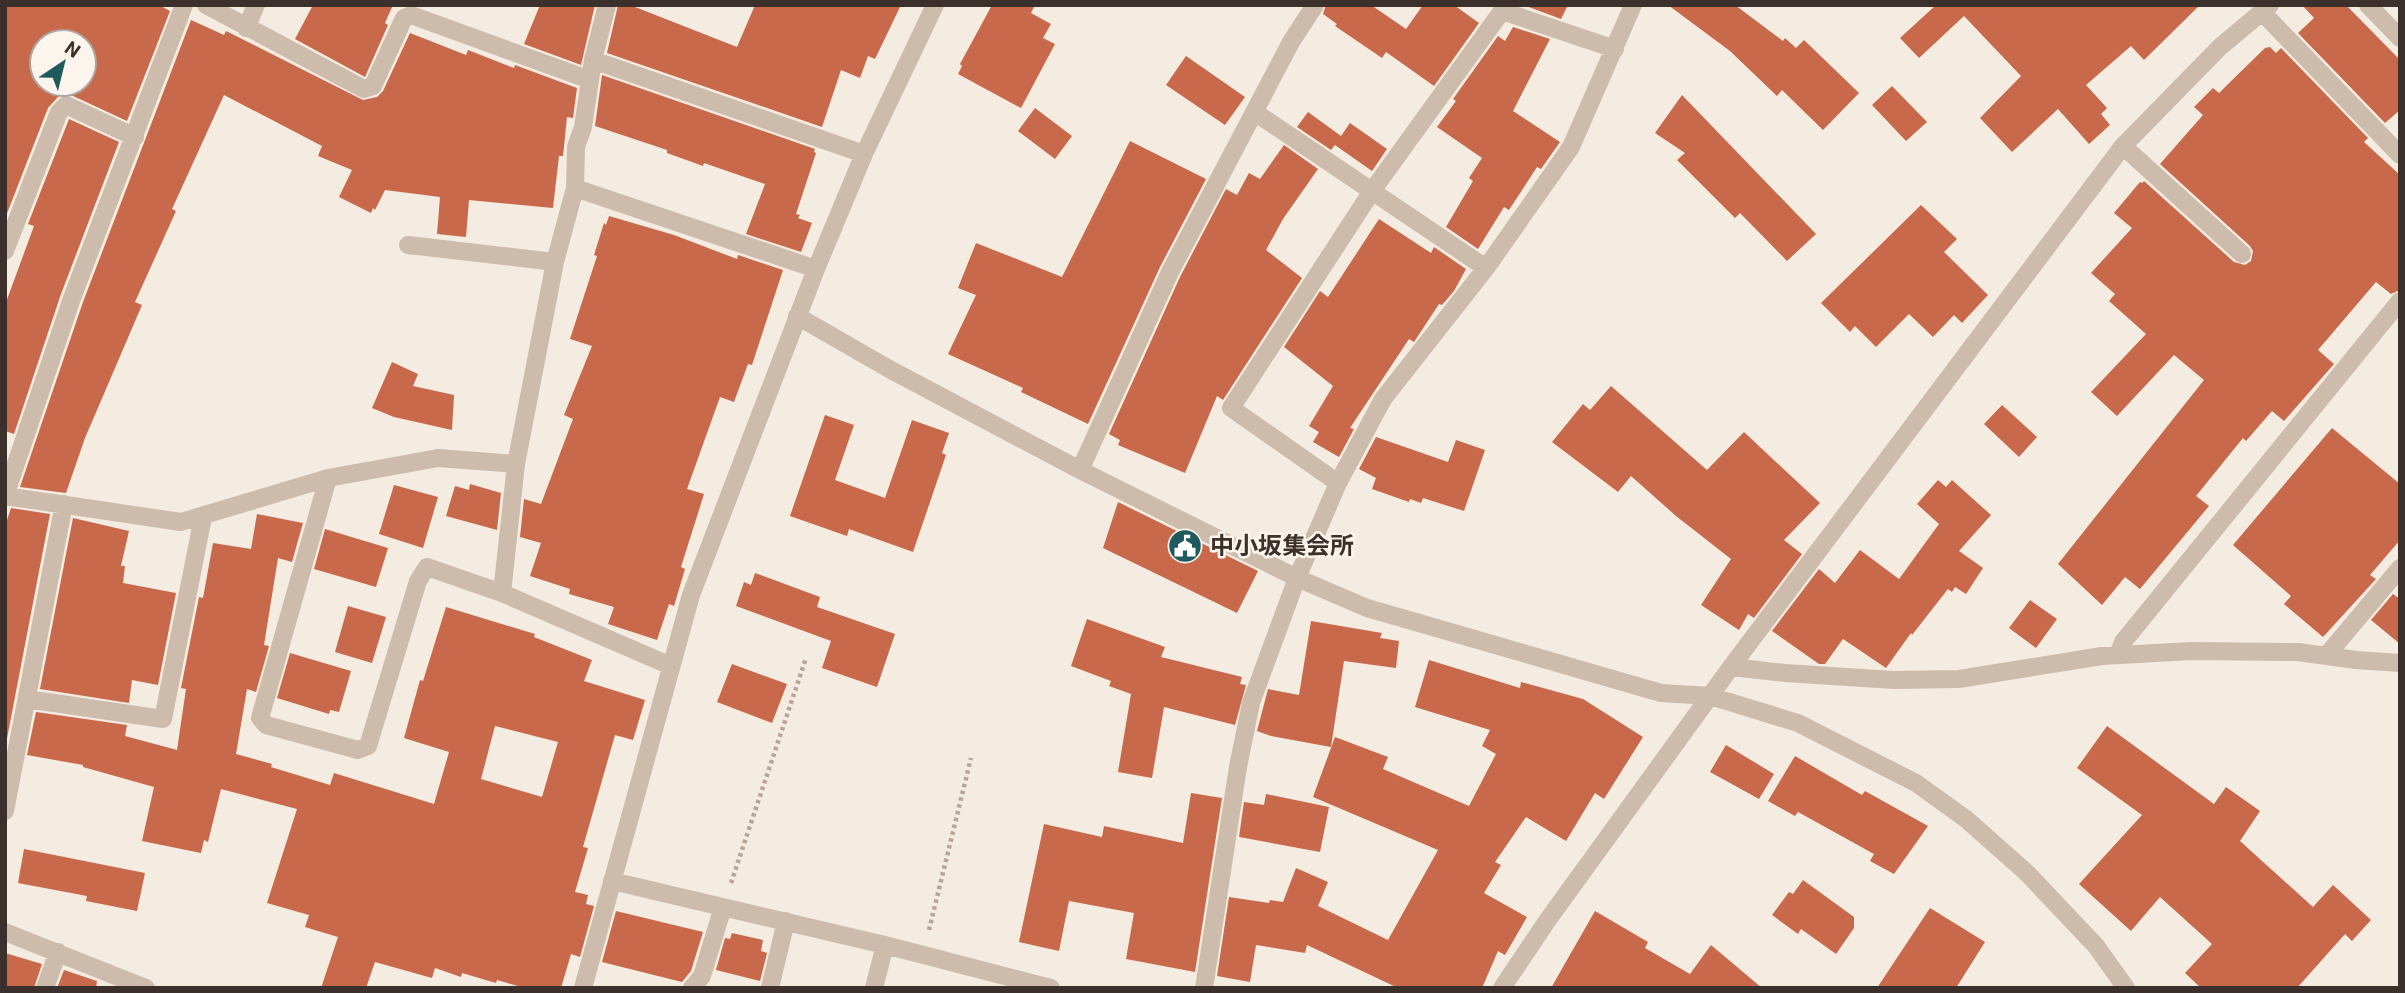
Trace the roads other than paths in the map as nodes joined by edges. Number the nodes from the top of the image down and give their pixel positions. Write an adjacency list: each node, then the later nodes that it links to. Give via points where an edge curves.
1 (184, 5): 16 (street)
2 (206, 5): 10 (street)
3 (256, 5): 10 (street)
4 (607, 5): 13 (street)
5 (936, 5): 18 (street)
6 (1315, 5): 15 (street)
7 (1633, 5): 12 (street)
8 (2368, 5): 11 (street)
9 (2266, 9): 17 (street, via 2220,47); 19 (street)
10 (246, 28): 14 (street, via 364,89 373,86 404,18 411,15)
11 (2400, 38)
12 (1615, 49): 21 (street, via 1502,11); 26 (street, via 1571,147)
13 (593, 60): 14 (street); 18 (street)
14 (590, 80): 20 (street, via 576,147)
15 (1255, 113): 21 (street); 31 (street, via 1170,272)
16 (135, 137): 23 (street, via 66,105 59,112); 34 (street, via 72,298 5,496)
17 (2123, 146): 24 (street); 43 (street)
18 (864, 154): 27 (street)
19 (2400, 155)
20 (575, 188): 25 (street); 27 (street)
21 (1372, 191): 26 (street); 33 (street, via 1231,408)
22 (408, 245): 25 (street)
23 (5, 251)
24 (2242, 254)
25 (555, 262): 30 (street)
26 (1486, 268): 33 (street, via 1383,399)
27 (817, 269): 29 (street)
28 (2400, 302): 39 (street, via 2123,642)
29 (797, 316): 31 (street); 42 (street, via 691,595)
30 (516, 464): 32 (street, via 438,458); 38 (street)
31 (1080, 470): 37 (street)
32 (328, 478): 35 (street); 38 (street, via 260,718 266,726 358,750 368,746 418,581 427,567)
33 (1338, 483): 37 (street)
34 (64, 504): 35 (street, via 181,522); 45 (street)
35 (203, 517): 45 (street, via 163,719)
36 (2400, 568): 40 (street)
37 (1297, 578): 44 (street, via 1367,608 1661,693); 61 (street, via 1251,703)
38 (502, 593): 42 (street)
39 (2118, 655): 40 (street, via 2191,651); 43 (street, via 1959,679 1881,679)
40 (2327, 655): 41 (street)
41 (2400, 663)
42 (671, 666): 47 (street)
43 (1731, 667): 44 (street)
44 (1710, 696): 53 (street, via 1798,723 1916,783 1966,819 2027,873 2096,946); 62 (street)
45 (27, 699): 46 (street)
46 (5, 811)
47 (612, 881): 48 (street); 56 (street)
48 (723, 907): 49 (street); 57 (street, via 702,976)
49 (786, 921): 51 (street); 58 (street)
50 (5, 932): 52 (street)
51 (885, 945): 59 (street); 60 (street)
52 (58, 952): 54 (street); 55 (street)
53 (2124, 987)
54 (45, 988)
55 (146, 988)
56 (583, 988)
57 (692, 988)
58 (770, 988)
59 (874, 988)
60 (1051, 988)
61 (1204, 988)
62 (1502, 988)

